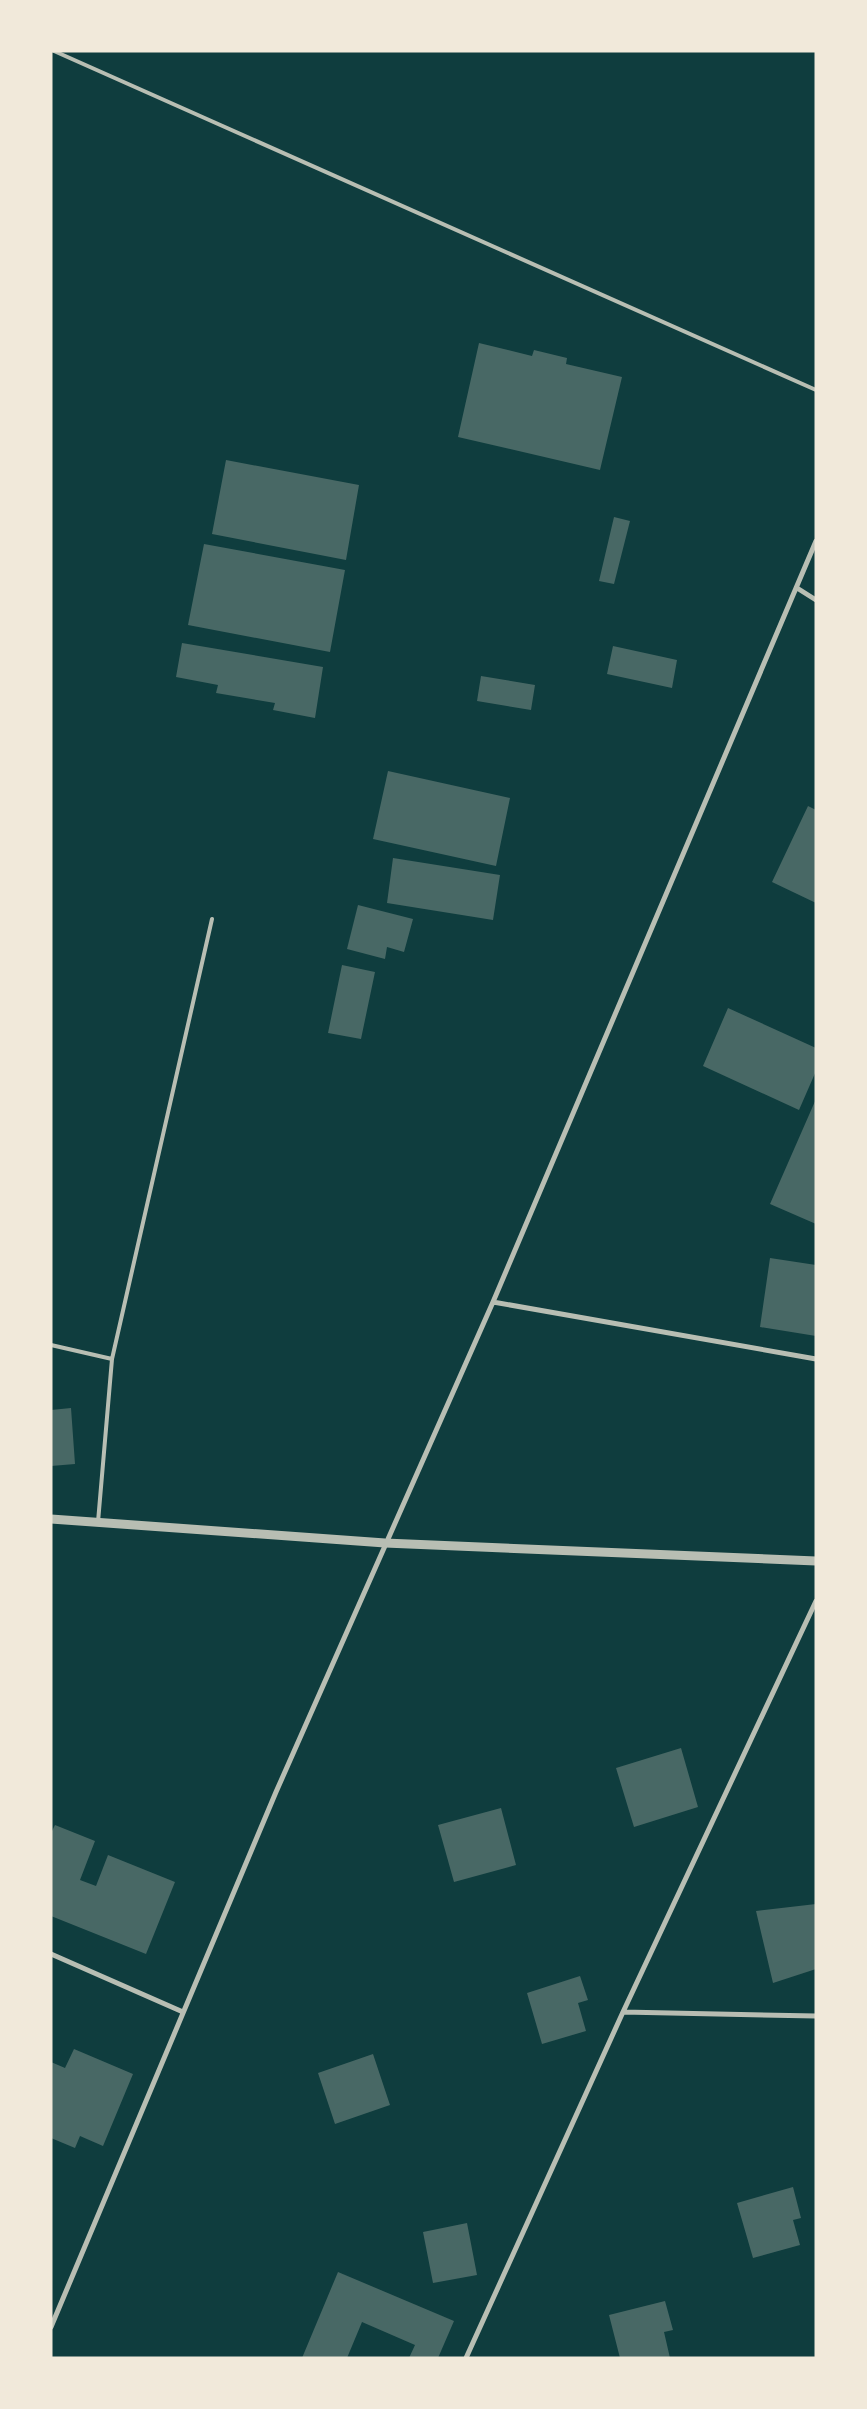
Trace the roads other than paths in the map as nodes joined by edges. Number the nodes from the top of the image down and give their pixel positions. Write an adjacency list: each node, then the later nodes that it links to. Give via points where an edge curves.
1 (54, 51): 2 (lane)
2 (816, 390)
3 (816, 541): 4 (street)
4 (797, 588): 5 (street); 7 (street)
5 (816, 600)
6 (212, 918): 9 (lane)
7 (493, 1302): 10 (street); 13 (street)
8 (51, 1345): 9 (lane)
9 (112, 1359): 12 (lane)
10 (816, 1359)
11 (51, 1519): 12 (street)
12 (98, 1522): 13 (street)
13 (385, 1543): 14 (street); 17 (street)
14 (816, 1561)
15 (816, 1601): 18 (street)
16 (51, 1954): 17 (street)
17 (183, 2012): 20 (street)
18 (623, 2012): 19 (street); 21 (street)
19 (816, 2016)
20 (51, 2327)
21 (466, 2358)

